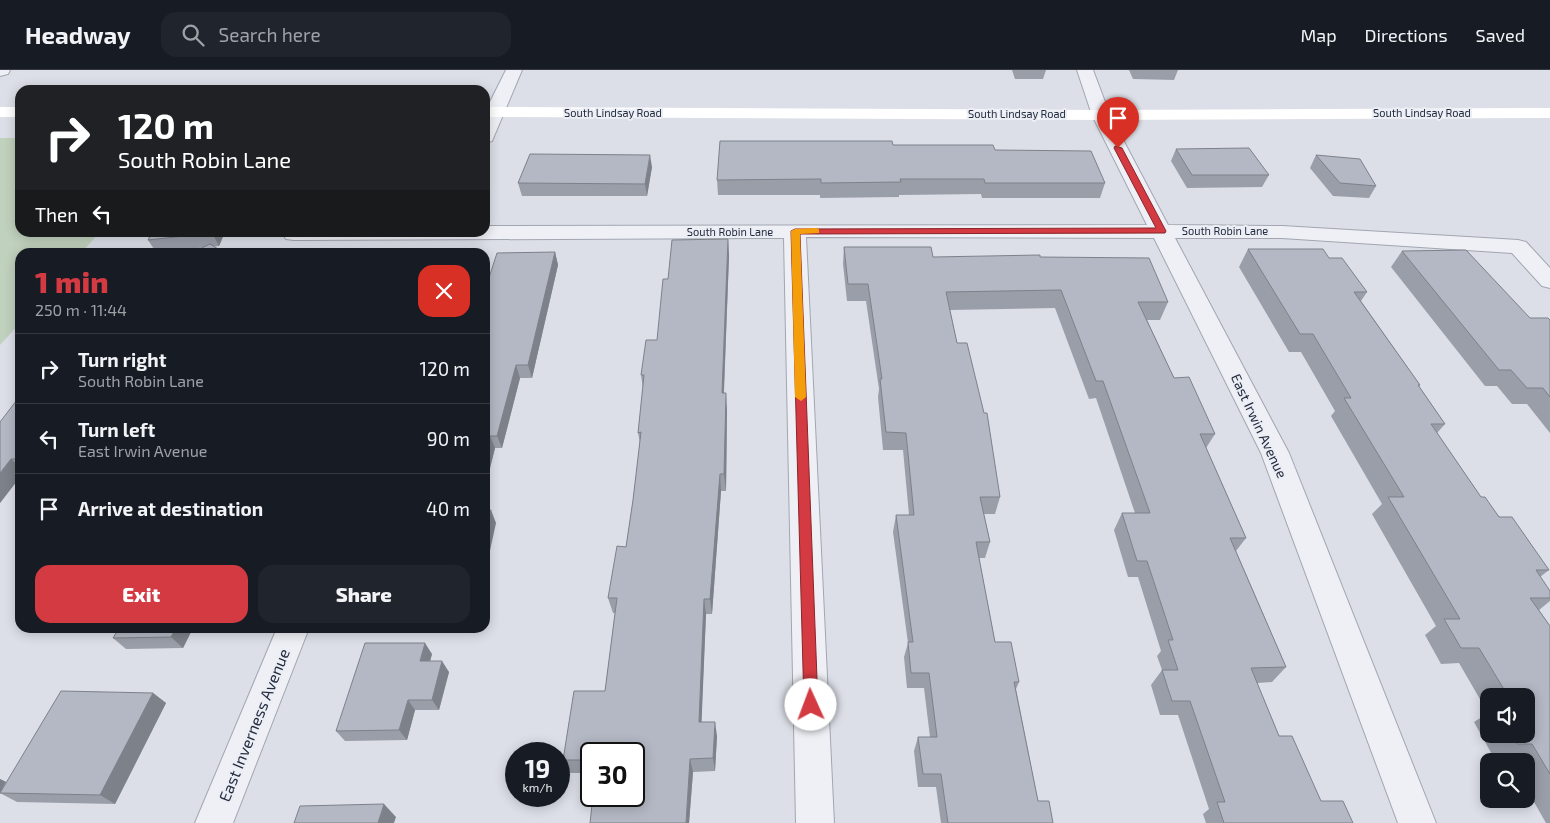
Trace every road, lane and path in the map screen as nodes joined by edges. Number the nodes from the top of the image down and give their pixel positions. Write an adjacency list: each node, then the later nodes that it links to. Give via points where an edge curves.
1 (514, 70): 3 (street)
2 (1084, 70): 8 (street, East Irwin Avenue)
3 (490, 110)
4 (0, 112): 5 (main road)
5 (15, 112)
6 (490, 112): 8 (main road, South Lindsay Road)
7 (1550, 113): 8 (main road, South Lindsay Road)
8 (1101, 114): 10 (street, East Irwin Avenue)
9 (795, 231): 10 (street, South Robin Lane); 11 (street, South Robin Lane); 15 (street)
10 (1162, 231): 12 (street, South Robin Lane, via 1282,232 1518,247); 16 (street, East Irwin Avenue, via 1275,453)
11 (490, 233)
12 (1550, 281)
13 (291, 633): 14 (street, East Inverness Avenue)
14 (214, 823)
15 (815, 823)
16 (1416, 823)

